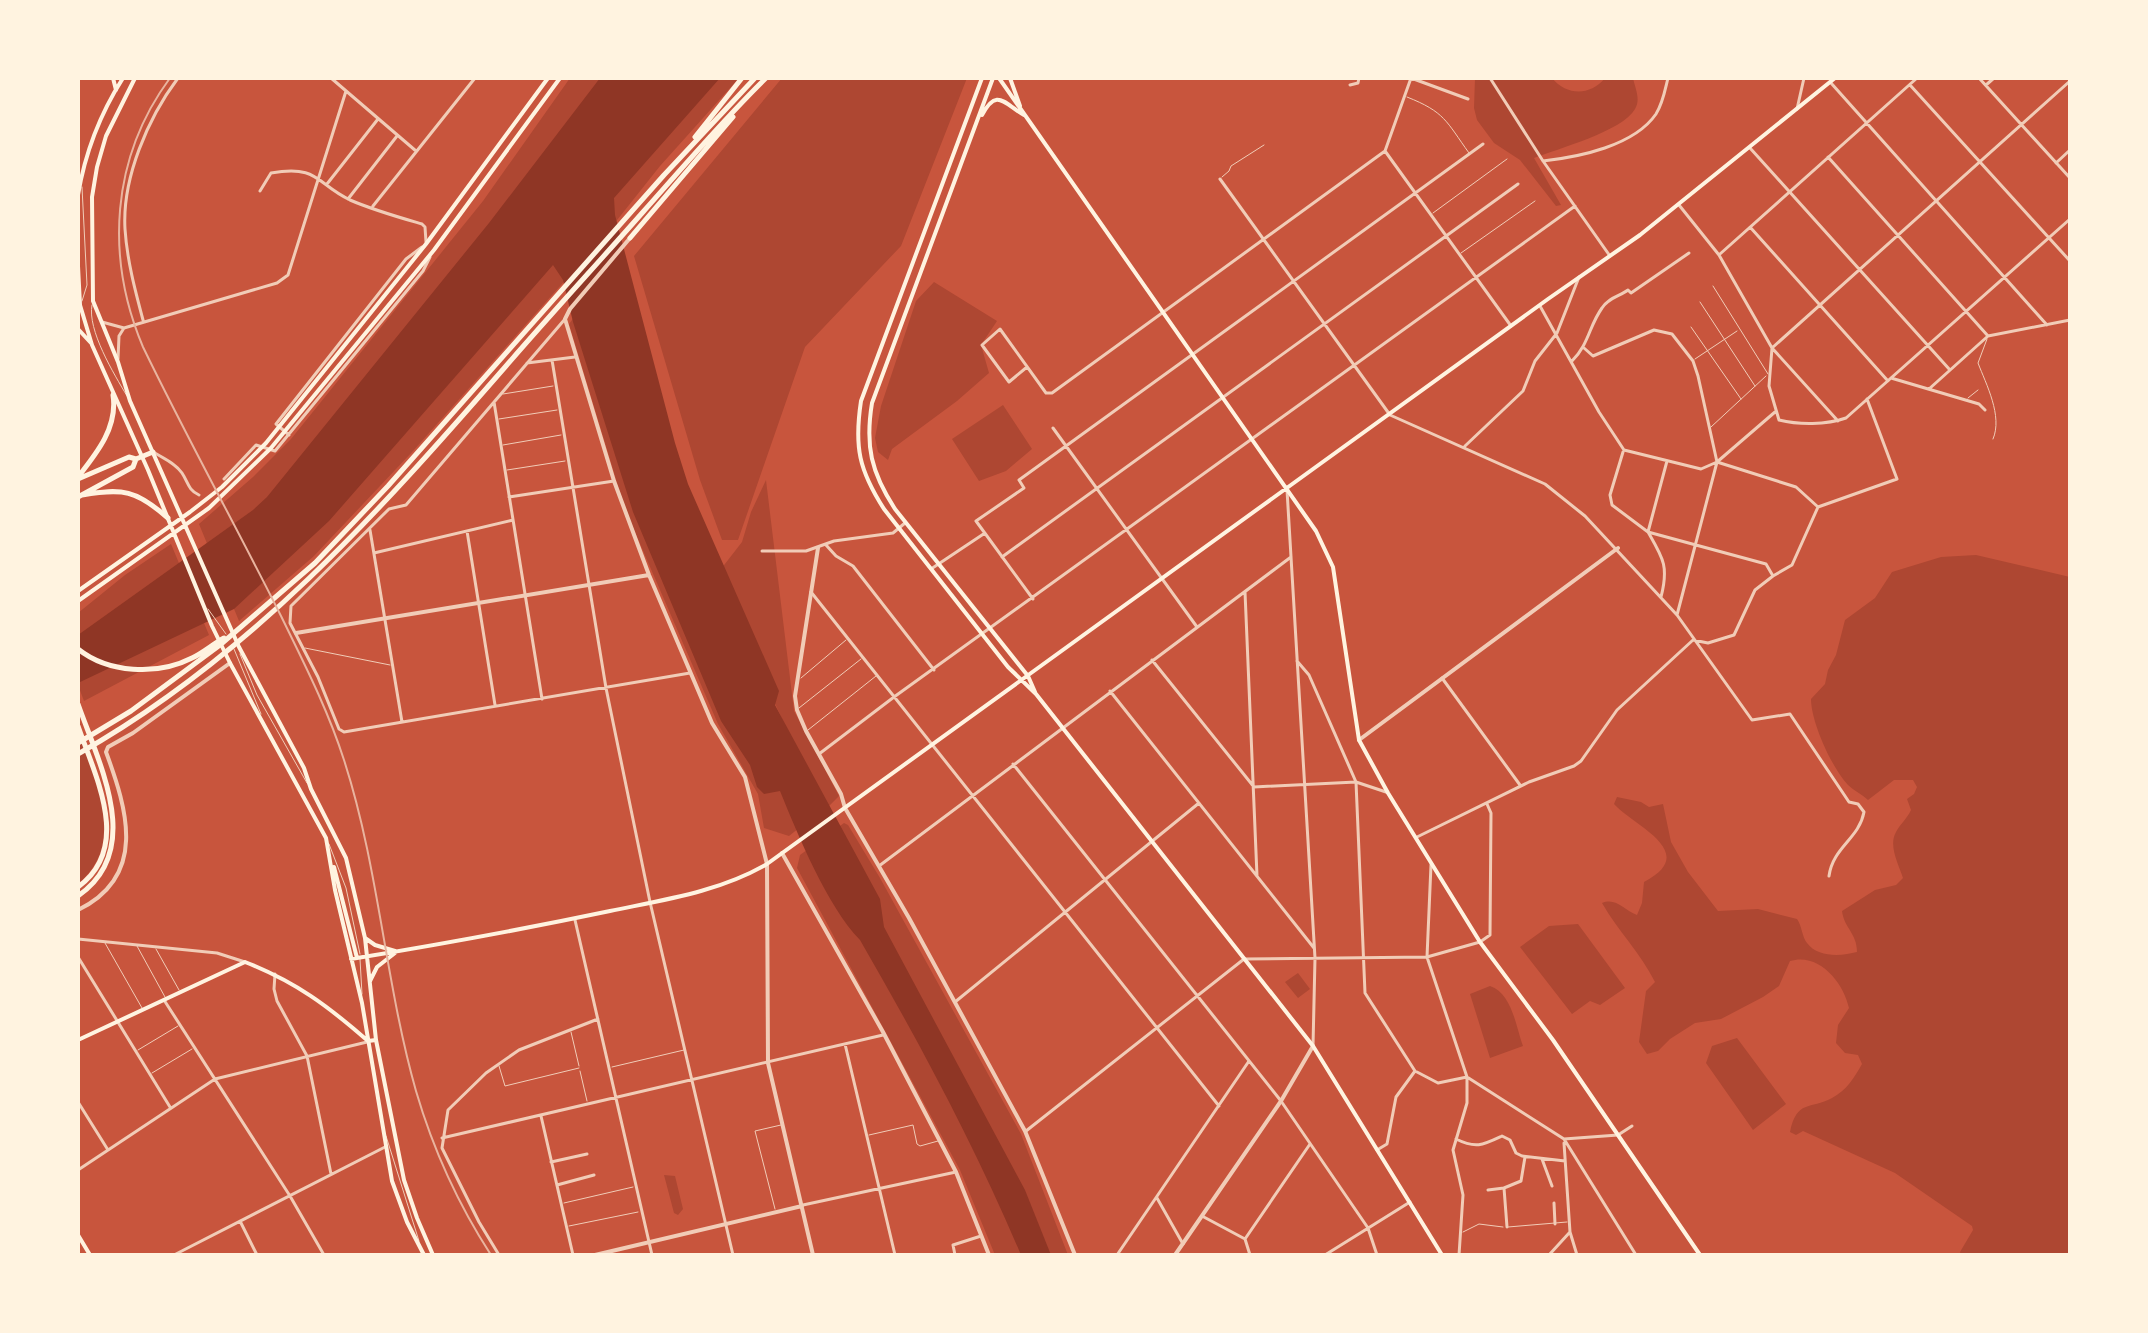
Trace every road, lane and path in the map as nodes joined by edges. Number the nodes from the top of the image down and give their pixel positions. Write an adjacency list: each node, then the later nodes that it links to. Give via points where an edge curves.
1 (113, 78): 30 (main road)
2 (123, 78): 30 (main road)
3 (135, 78): 94 (main road, via 97,167 92,197)
4 (178, 78): 102 (street, via 150,124 128,197 125,226)
5 (331, 78): 29 (street)
6 (343, 78): 29 (street)
7 (475, 78): 47 (street)
8 (548, 78): 80 (main road)
9 (560, 78): 81 (main road)
10 (742, 78): 54 (highway)
11 (755, 78): 54 (highway)
12 (766, 78): 32 (highway)
13 (982, 78): 182 (main road, via 861,401 858,457 873,492)
14 (996, 78): 36 (main road); 38 (main road)
15 (1010, 78): 36 (main road)
16 (1359, 78): 26 (street)
17 (1490, 78): 51 (street)
18 (1668, 78): 51 (street, via 1654,117 1631,134 1597,152)
19 (1804, 78): 35 (street)
20 (1835, 78): 25 (main road)
21 (1917, 78): 27 (street)
22 (1979, 78): 28 (street)
23 (1994, 78): 28 (street)
24 (2070, 81): 40 (street)
25 (1830, 82): 35 (main road); 39 (street)
26 (1350, 85)
27 (1910, 85): 39 (street); 52 (street)
28 (1986, 85): 40 (street)
29 (341, 86): 31 (street)
30 (116, 90): 58 (main road, via 84,160)
31 (346, 91): 37 (street); 55 (street)
32 (753, 91): 74 (highway); 77 (highway)
33 (1404, 96): 34 (street, via 1411,78); 46 (street); 48 (lane, via 1432,107)
34 (1468, 99)
35 (1796, 110): 44 (main road)
36 (1024, 114): 38 (main road, via 996,99); 100 (main road)
37 (378, 119): 41 (street); 59 (street)
38 (976, 123): 181 (main road, via 872,403 869,457)
39 (1866, 123): 49 (street); 67 (street)
40 (2021, 125): 52 (street); 53 (street)
41 (397, 136): 47 (street); 65 (street)
42 (1483, 144): 48 (street)
43 (1264, 145): 57 (lane)
44 (1750, 148): 62 (street); 68 (main road)
45 (2070, 150): 53 (street)
46 (1385, 151): 63 (street); 78 (street)
47 (417, 152): 70 (street)
48 (1469, 154): 63 (street)
49 (1828, 157): 62 (street); 75 (street)
50 (1507, 159): 71 (lane)
51 (1543, 161): 69 (street)
52 (1979, 162): 67 (street); 79 (street)
53 (2056, 163): 56 (street)
54 (664, 175): 74 (highway)
55 (318, 177): 59 (street); 61 (street, via 295,169 271,173); 102 (street, via 288,275 277,283)
56 (2070, 178)
57 (1220, 179): 78 (street)
58 (81, 181): 64 (main road); 96 (lane, via 87,285)
59 (327, 184): 65 (street)
60 (1518, 184): 76 (street)
61 (260, 191)
62 (1789, 192): 73 (street); 88 (street)
63 (1415, 193): 71 (street); 92 (street)
64 (78, 195)
65 (348, 199): 70 (street)
66 (1535, 201): 83 (lane)
67 (1936, 201): 75 (street); 91 (street)
68 (1679, 205): 84 (street); 85 (main road)
69 (1575, 206): 85 (street); 89 (street)
70 (372, 208): 80 (street, via 422,224)
71 (1431, 215): 76 (street)
72 (2070, 219): 79 (street)
73 (1750, 227): 84 (street); 98 (street)
74 (621, 231): 173 (highway); 173 (highway, via 556,297)
75 (1898, 235): 88 (street); 99 (street)
76 (1446, 236): 83 (street); 105 (street)
77 (630, 238): 101 (street)
78 (1263, 239): 92 (street); 100 (street)
79 (2047, 239): 86 (street); 91 (street)
80 (426, 244): 152 (street, via 406,259 276,424); 202 (main road, via 266,443 222,487)
81 (434, 250): 152 (street, via 423,271); 208 (main road, via 271,448 209,508)
82 (1689, 253): 117 (street, via 1602,307)
83 (1459, 254): 89 (street)
84 (1719, 255): 118 (street)
85 (1610, 256): 90 (main road)
86 (2070, 261)
87 (78, 266): 96 (main road)
88 (1859, 270): 98 (street); 116 (street)
89 (1476, 277): 107 (street); 127 (street)
90 (1579, 277): 97 (main road); 112 (street)
91 (2004, 278): 99 (street); 106 (street)
92 (1294, 281): 105 (street); 120 (street)
93 (1713, 286): 111 (lane)
94 (93, 301): 96 (main road); 104 (main road); 142 (lane, via 92,322)
95 (1700, 302): 114 (lane)
96 (79, 305): 115 (main road)
97 (1540, 305): 107 (main road); 112 (street)
98 (1820, 305): 118 (street); 131 (street)
99 (1966, 311): 113 (street); 116 (street)
100 (1162, 312): 120 (main road); 128 (street, via 1052,393 1046,393)
101 (565, 319): 121 (street); 126 (street)
102 (143, 320): 109 (street)
103 (2070, 320): 106 (street)
104 (100, 321): 109 (street); 125 (main road)
105 (1324, 324): 127 (street); 138 (street)
106 (2047, 325): 113 (street)
107 (1511, 326): 147 (main road)
108 (1691, 327): 119 (lane)
109 (124, 328): 125 (street)
110 (78, 329): 115 (main road)
111 (1740, 329): 114 (lane); 130 (lane)
112 (1557, 333): 123 (street); 158 (street, via 1535,361 1523,391)
113 (1988, 336): 129 (street); 154 (lane, via 1978,363 1992,402 1997,431)
114 (1725, 340): 119 (lane); 133 (lane)
115 (92, 345): 136 (main road)
116 (1927, 346): 129 (street); 131 (street)
117 (1584, 348): 123 (street); 124 (street, via 1593,356 1654,330 1672,334)
118 (1772, 348): 130 (street); 149 (street)
119 (1708, 351): 124 (lane); 139 (lane)
120 (1192, 354): 138 (main road); 157 (street)
121 (576, 356): 122 (street); 169 (street)
122 (552, 360): 126 (street); 132 (street)
123 (1572, 361): 159 (street)
124 (1693, 361): 151 (street)
125 (118, 362): 142 (main road)
126 (527, 363): 137 (street)
127 (1354, 365): 147 (street); 155 (street)
128 (1027, 367): 128 (street, via 1000,329 982,345 1009,382)
129 (1950, 370): 134 (street)
130 (1769, 373): 133 (lane); 146 (street)
131 (1889, 379): 134 (street); 140 (street)
132 (556, 386): 137 (lane); 144 (street)
133 (1755, 386): 139 (lane)
134 (1929, 389): 141 (street)
135 (1978, 390): 141 (lane)
136 (113, 395): 161 (main road); 167 (highway, via 108,432)
137 (500, 395): 143 (street)
138 (1222, 397): 155 (main road); 172 (street)
139 (1741, 399): 151 (lane)
140 (1867, 399): 149 (street); 178 (street, via 1897,479)
141 (1966, 400): 145 (street)
142 (130, 401): 160 (main road)
143 (494, 402): 148 (street); 183 (street, via 406,505 389,509)
144 (560, 410): 148 (lane); 153 (street)
145 (1985, 410)
146 (1775, 412): 149 (street, via 1789,423); 164 (street)
147 (1390, 415): 158 (street); 174 (main road)
148 (496, 419): 156 (street)
149 (1838, 421)
150 (1053, 428): 157 (street)
151 (1710, 429): 164 (street)
152 (289, 435): 168 (street, via 275,451 256,445)
153 (564, 435): 156 (lane); 162 (street)
154 (1993, 439)
155 (1252, 440): 174 (main road); 184 (street)
156 (501, 445): 165 (street)
157 (1066, 446): 172 (street); 187 (street, via 1019,480 1024,488 976,521)
158 (1465, 446): 191 (street, via 1545,484)
159 (1624, 450): 163 (street); 186 (street, via 1610,500)
160 (153, 452): 161 (highway); 175 (street, via 172,463); 278 (main road, via 239,647 346,858)
161 (139, 458): 166 (highway); 170 (highway); 179 (main road)
162 (568, 460): 165 (lane); 171 (street)
163 (1667, 461): 164 (street, via 1701,469); 186 (street)
164 (1717, 462): 178 (street, via 1796,487); 189 (street)
165 (505, 470): 177 (street)
166 (93, 471): 167 (highway); 170 (highway, via 103,476)
167 (78, 478)
168 (224, 479)
169 (614, 481): 171 (street); 198 (street)
170 (101, 486): 176 (highway)
171 (573, 487): 177 (street); 201 (street)
172 (1096, 488): 184 (street); 194 (street)
173 (391, 489): 213 (highway); 250 (highway, via 322,567 246,637 137,719)
174 (1287, 489): 195 (street); 200 (main road); 247 (main road, via 1333,567)
175 (199, 495)
176 (80, 496): 179 (highway, via 129,493)
177 (509, 497): 180 (street)
178 (1818, 507): 199 (street, via 1792,565)
179 (168, 518): 210 (main road)
180 (513, 520): 185 (street); 205 (street)
181 (905, 522): 182 (street); 196 (main road)
182 (899, 528): 188 (street); 197 (main road)
183 (370, 530): 193 (street); 216 (street, via 291,606)
184 (1127, 530): 200 (street); 207 (street)
185 (467, 531): 193 (street); 209 (street)
186 (1648, 532): 189 (street); 206 (street, via 1664,561)
187 (985, 533): 194 (street); 196 (street)
188 (826, 545): 190 (street); 227 (street, via 853,566)
189 (1696, 545): 199 (street, via 1766,564); 211 (street)
190 (818, 548): 192 (street); 203 (street)
191 (1618, 548): 206 (street); 231 (street)
192 (762, 551)
193 (374, 553): 212 (street)
194 (1002, 557): 207 (street)
195 (1291, 557): 204 (street); 224 (street)
196 (939, 564): 197 (street); 215 (main road)
197 (931, 569): 217 (main road)
198 (649, 575): 201 (street); 228 (street)
199 (1773, 576): 219 (street, via 1755,590 1734,635 1708,643)
200 (1162, 579): 214 (street); 230 (main road)
201 (589, 585): 205 (street); 234 (street)
202 (78, 591)
203 (811, 592): 218 (street); 233 (street)
204 (1245, 592): 214 (street); 256 (street)
205 (525, 595): 209 (street); 238 (street)
206 (1661, 597): 211 (street)
207 (1033, 599): 215 (street)
208 (78, 601)
209 (478, 603): 212 (street); 240 (street)
210 (204, 604): 225 (main road); 242 (lane, via 236,652)
211 (1677, 615): 219 (street)
212 (385, 619): 216 (street); 226 (street)
213 (248, 622): 221 (highway, via 190,659 159,668 115,667); 248 (highway, via 131,711)
214 (1197, 627): 223 (street)
215 (990, 629): 217 (street); 230 (main road)
216 (296, 633): 220 (street)
217 (983, 634): 227 (street); 232 (main road)
218 (848, 639): 222 (street); 233 (lane)
219 (1693, 640): 255 (street, via 1617,710 1581,761); 270 (street, via 1752,720 1790,714 1849,802 1864,812 1861,825 1831,861)
220 (304, 648): 226 (lane); 243 (street, via 339,729)
221 (78, 649)
222 (862, 657): 229 (street); 241 (lane)
223 (1152, 660): 235 (street); 256 (street)
224 (1297, 661): 253 (street, via 1309,675); 254 (street)
225 (230, 663): 242 (main road); 275 (street, via 108,747 126,817 124,862 101,893)
226 (392, 665): 243 (street)
227 (934, 670): 237 (street)
228 (690, 673): 234 (street); 267 (street, via 745,777)
229 (877, 675): 237 (street); 246 (lane)
230 (1028, 676): 232 (main road); 236 (main road)
231 (1442, 678): 247 (street); 255 (street)
232 (1020, 681): 236 (main road); 249 (main road)
233 (795, 682): 241 (street)
234 (606, 688): 238 (street); 274 (street)
235 (1110, 691): 245 (street); 259 (street)
236 (1036, 694): 245 (main road)
237 (894, 697): 249 (street); 251 (street)
238 (542, 699): 240 (street)
239 (78, 704): 273 (highway, via 110,796 115,838 99,877)
240 (495, 707): 243 (street)
241 (797, 710): 246 (street)
242 (263, 721): 263 (main road)
243 (402, 722)
244 (78, 726): 272 (highway, via 106,808 108,830 97,868)
245 (1062, 727): 252 (street); 264 (main road)
246 (806, 731): 251 (street)
247 (1359, 740): 257 (main road)
248 (78, 743)
249 (932, 745): 258 (street); 261 (main road)
250 (78, 754)
251 (819, 754): 261 (street)
252 (1013, 764): 258 (street); 271 (street)
253 (1356, 782): 254 (street); 257 (street); 290 (street)
254 (1305, 785): 256 (street); 284 (street)
255 (1521, 786): 260 (street)
256 (1254, 787): 269 (street)
257 (1388, 793): 262 (main road)
258 (972, 795): 268 (street); 276 (street)
259 (1199, 803): 264 (street); 269 (street)
260 (1487, 804): 262 (street); 281 (street, via 1490,935)
261 (845, 808): 265 (main road); 268 (street)
262 (1415, 837): 266 (main road)
263 (326, 838): 287 (main road); 287 (lane, via 346,888)
264 (1152, 842): 271 (street); 291 (main road)
265 (784, 852): 267 (main road); 306 (street)
266 (1431, 863): 281 (main road); 288 (street)
267 (767, 864): 274 (main road, via 731,883); 317 (street)
268 (879, 866): 298 (street)
269 (1257, 876): 284 (street)
270 (1829, 876)
271 (1105, 880): 276 (street); 296 (street)
272 (78, 887)
273 (78, 896)
274 (650, 902): 277 (main road); 313 (street)
275 (78, 910)
276 (1065, 912): 298 (street); 304 (street)
277 (575, 918): 285 (main road); 301 (street)
278 (365, 938): 285 (main road); 287 (main road)
279 (78, 939): 280 (street)
280 (104, 942): 282 (street); 300 (lane)
281 (1480, 942): 288 (street); 337 (main road)
282 (137, 946): 283 (street); 297 (lane)
283 (155, 947): 292 (street, via 217,953); 295 (lane)
284 (1315, 948): 289 (street)
285 (397, 951): 287 (main road); 294 (main road, via 377,967)
286 (78, 957): 302 (street)
287 (358, 957): 294 (main road); 299 (main road); 299 (lane)
288 (1427, 957): 290 (street); 323 (street)
289 (1315, 958): 290 (street); 291 (street); 311 (street)
290 (1364, 958): 321 (street, via 1365,993)
291 (1244, 959): 296 (street); 311 (main road)
292 (245, 962): 293 (main road); 295 (main road)
293 (275, 974): 309 (main road, via 323,1002); 315 (street, via 277,1001)
294 (369, 983): 308 (main road)
295 (180, 993): 297 (main road)
296 (1197, 995): 304 (street); 316 (street)
297 (165, 1000): 300 (main road); 303 (street)
298 (955, 1002): 336 (street)
299 (362, 1003): 309 (main road)
300 (143, 1010): 302 (main road)
301 (598, 1019): 305 (street); 320 (street)
302 (118, 1022): 307 (main road); 314 (street)
303 (180, 1025): 312 (street); 314 (lane)
304 (1156, 1026): 330 (street); 336 (street)
305 (570, 1029): 318 (street, via 519,1050); 319 (lane)
306 (884, 1034): 310 (street); 342 (street)
307 (78, 1040)
308 (376, 1040): 309 (main road); 390 (main road, via 404,1180)
309 (368, 1041): 315 (street); 335 (main road)
310 (845, 1044): 317 (street); 338 (street)
311 (1313, 1046): 327 (street); 346 (main road)
312 (194, 1047): 322 (lane); 324 (street)
313 (685, 1049): 320 (lane); 325 (street)
314 (136, 1052): 322 (street)
315 (307, 1056): 324 (street); 354 (street)
316 (1249, 1061): 327 (street); 330 (street)
317 (768, 1063): 325 (street); 333 (street)
318 (499, 1065): 319 (lane, via 505,1086); 339 (street, via 448,1110)
319 (579, 1068): 329 (lane)
320 (609, 1068): 326 (street)
321 (1415, 1071): 323 (street, via 1438,1083); 346 (street, via 1396,1097 1387,1144)
322 (150, 1074): 331 (street)
323 (1467, 1077): 340 (street, via 1467,1103); 341 (street)
324 (215, 1079): 331 (street); 362 (street)
325 (692, 1080): 326 (street); 373 (street)
326 (616, 1098): 329 (street); 358 (street)
327 (1281, 1101): 343 (street); 370 (street)
328 (78, 1102): 345 (street)
329 (588, 1105): 332 (street)
330 (1219, 1106): 363 (street)
331 (171, 1109): 345 (street)
332 (541, 1116): 339 (street); 351 (street)
333 (783, 1124): 367 (street); 369 (lane, via 755,1131)
334 (1632, 1126): 337 (street)
335 (384, 1130): 344 (main road); 389 (lane)
336 (1025, 1131): 400 (street)
337 (1618, 1135): 341 (street); 411 (main road)
338 (867, 1136): 342 (lane, via 913,1125 920,1146); 360 (street)
339 (442, 1138): 391 (street, via 442,1148)
340 (1456, 1139): 348 (street, via 1470,1146 1502,1136); 379 (street, via 1453,1150 1463,1195)
341 (1564, 1139): 350 (street); 410 (street)
342 (939, 1141): 353 (street)
343 (1310, 1144): 377 (street); 382 (street)
344 (386, 1147): 354 (street); 389 (main road, via 395,1192)
345 (108, 1150): 352 (street)
346 (1377, 1150): 364 (main road)
347 (587, 1154): 351 (street)
348 (1525, 1157): 349 (street); 359 (street, via 1521,1181)
349 (1542, 1159): 350 (street); 357 (street)
350 (1565, 1161): 372 (street)
351 (551, 1162): 356 (street)
352 (78, 1170)
353 (956, 1172): 360 (street); 381 (street)
354 (331, 1174): 362 (street)
355 (594, 1175): 356 (street)
356 (557, 1185): 366 (street)
357 (1552, 1186)
358 (637, 1187): 366 (lane); 368 (street)
359 (1504, 1188): 361 (street); 376 (street)
360 (879, 1189): 367 (street); 397 (street)
361 (1488, 1190)
362 (290, 1196): 371 (street); 388 (street)
363 (1157, 1197): 384 (street); 401 (street)
364 (1410, 1202): 377 (street); 406 (main road)
365 (1554, 1203): 374 (street)
366 (561, 1204): 375 (street)
367 (802, 1206): 369 (street); 396 (street)
368 (642, 1212): 375 (lane); 383 (street)
369 (775, 1212): 373 (street)
370 (1202, 1216): 382 (street); 384 (street)
371 (240, 1221): 386 (street); 387 (street)
372 (1569, 1222): 374 (lane); 378 (street)
373 (726, 1224): 383 (street); 395 (street)
374 (1555, 1224): 376 (lane)
375 (566, 1227): 392 (street)
376 (1507, 1227): 379 (lane, via 1479,1224)
377 (1368, 1228): 404 (street); 405 (street)
378 (1570, 1232): 408 (street); 409 (street)
379 (1461, 1233): 407 (street)
380 (78, 1235): 385 (main road)
381 (981, 1236): 398 (street, via 953,1245); 399 (street)
382 (1245, 1239): 403 (street)
383 (649, 1242): 393 (street); 394 (street)
384 (1183, 1244): 402 (street)
385 (90, 1255)
386 (174, 1255)
387 (257, 1255)
388 (324, 1255)
389 (423, 1255)
390 (433, 1255)
391 (499, 1255)
392 (573, 1255)
393 (595, 1255)
394 (652, 1255)
395 (733, 1255)
396 (813, 1255)
397 (895, 1255)
398 (955, 1255)
399 (989, 1255)
400 (1075, 1255)
401 (1117, 1255)
402 (1175, 1255)
403 (1250, 1255)
404 (1325, 1255)
405 (1377, 1255)
406 (1442, 1255)
407 (1459, 1255)
408 (1549, 1255)
409 (1577, 1255)
410 (1636, 1255)
411 (1700, 1255)

